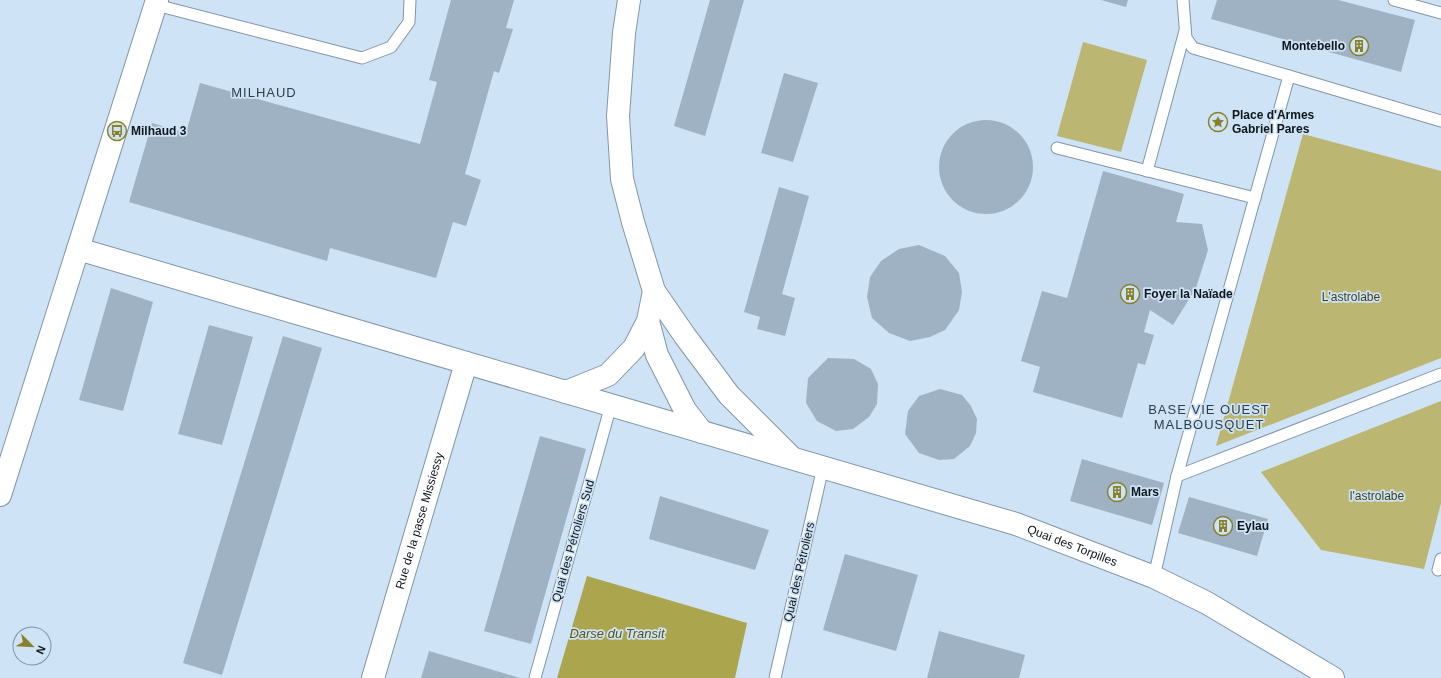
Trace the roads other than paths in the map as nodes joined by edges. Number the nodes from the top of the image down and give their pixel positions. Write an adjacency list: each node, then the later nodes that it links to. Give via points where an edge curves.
1 (410, 0): 5 (lane, via 409,22 391,47 362,58)
2 (629, 0): 14 (street, via 618,116 622,179)
3 (1184, 0): 7 (lane)
4 (1394, 0): 6 (lane)
5 (156, 2): 13 (street)
6 (1441, 14)
7 (1186, 31): 8 (lane, via 1186,38 1193,48); 11 (lane)
8 (1290, 76): 9 (lane); 12 (lane)
9 (1441, 121)
10 (1057, 148): 11 (lane)
11 (1148, 171): 12 (lane)
12 (1255, 198): 23 (lane)
13 (78, 249): 16 (street, Quai des Torpilles); 24 (street)
14 (654, 291): 15 (street); 21 (street, via 729,395)
15 (648, 321): 18 (street, via 634,348 608,375); 20 (street, via 657,356 685,410)
16 (466, 363): 18 (street, Quai des Torpilles); 28 (street, Rue de la passe Missiessy)
17 (1441, 374): 23 (lane)
18 (566, 392): 19 (street, Quai des Torpilles)
19 (611, 405): 20 (street, Quai des Torpilles); 29 (lane, Quai des Pétroliers Sud)
20 (702, 432): 21 (street, Quai des Torpilles)
21 (793, 458): 22 (street, Quai des Torpilles)
22 (823, 467): 27 (street, Quai des Torpilles, via 1016,524); 30 (lane, Quai des Pétroliers)
23 (1177, 476): 27 (lane)
24 (0, 495)
25 (1441, 559): 26 (lane)
26 (1438, 570)
27 (1154, 577): 31 (street, Quai des Torpilles, via 1207,603)
28 (373, 678)
29 (535, 678)
30 (775, 678)
31 (1333, 678)

